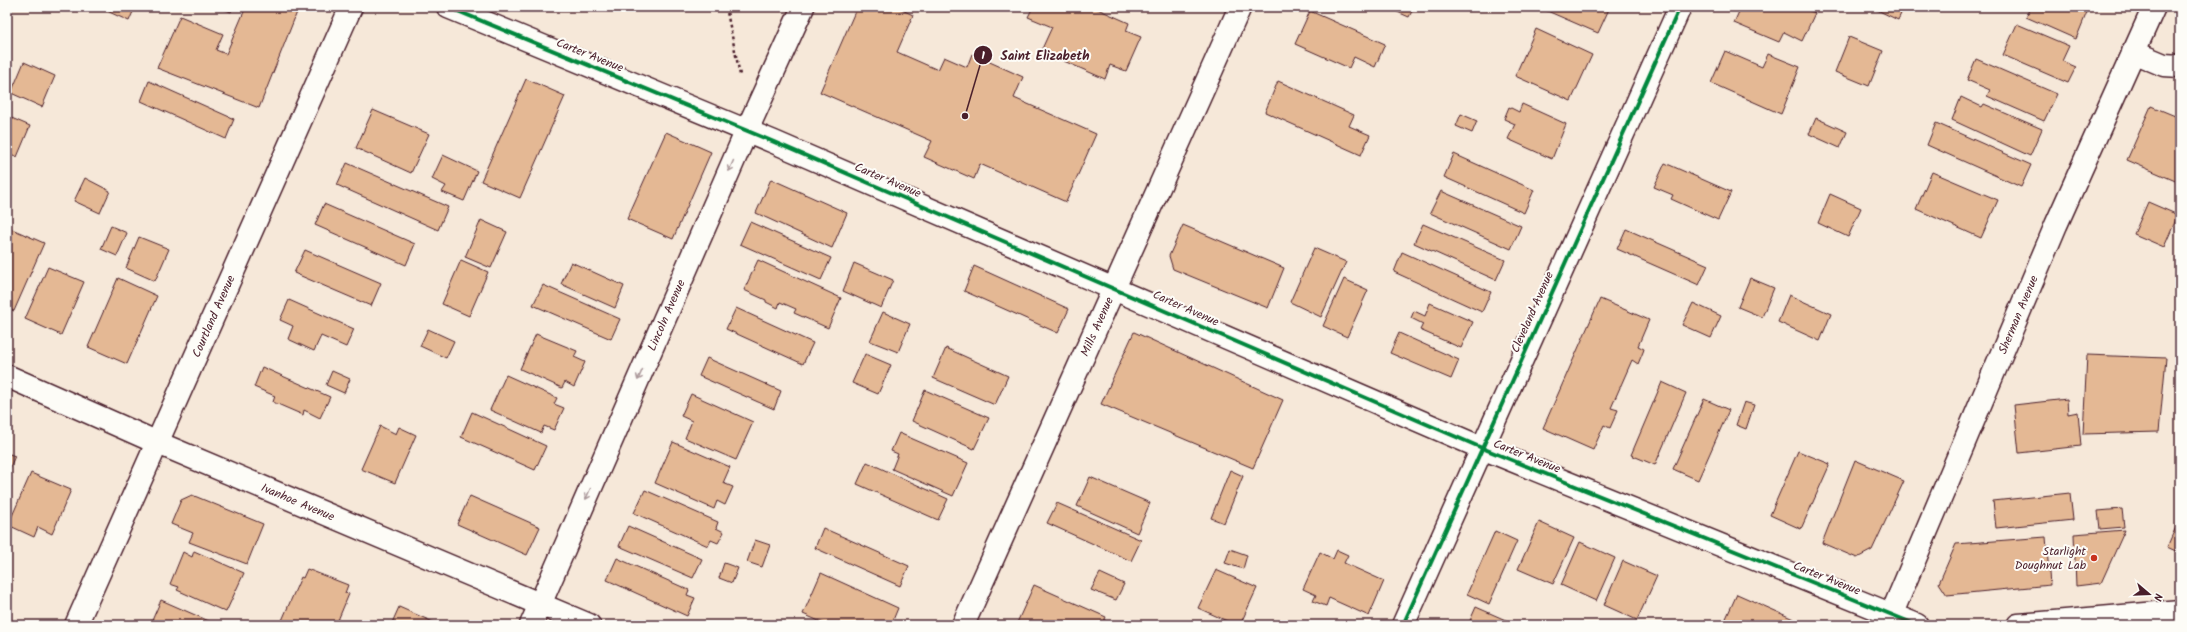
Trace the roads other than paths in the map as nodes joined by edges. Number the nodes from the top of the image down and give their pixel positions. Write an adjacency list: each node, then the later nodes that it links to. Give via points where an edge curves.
1 (351, 7): 12 (street, Courtland Avenue)
2 (448, 7): 9 (street, Carter Avenue)
3 (803, 7): 9 (street, Lincoln Avenue)
4 (1240, 7): 10 (street, Mills Avenue)
5 (1680, 7): 13 (street, Cleveland Avenue)
6 (2154, 7): 7 (street, Sherman Avenue)
7 (2134, 52): 8 (street, via 2164,64); 16 (street, Sherman Avenue, via 2053,232)
8 (2180, 66)
9 (747, 130): 10 (street, Carter Avenue); 14 (street, Lincoln Avenue, one-way to 14)
10 (1115, 288): 13 (street, Carter Avenue); 20 (street, Mills Avenue)
11 (7, 376): 12 (street, Ivanhoe Avenue)
12 (158, 443): 14 (street, Ivanhoe Avenue); 17 (street, Courtland Avenue)
13 (1482, 448): 16 (street, Carter Avenue); 21 (street, Cleveland Avenue)
14 (540, 605): 18 (street, Lincoln Avenue); 19 (street, Ivanhoe Avenue)
15 (2180, 611): 23 (street)
16 (1889, 620): 22 (street, Carter Avenue)
17 (76, 625)
18 (531, 625)
19 (589, 625)
20 (963, 625)
21 (1403, 625)
22 (1917, 625)
23 (2018, 625)

